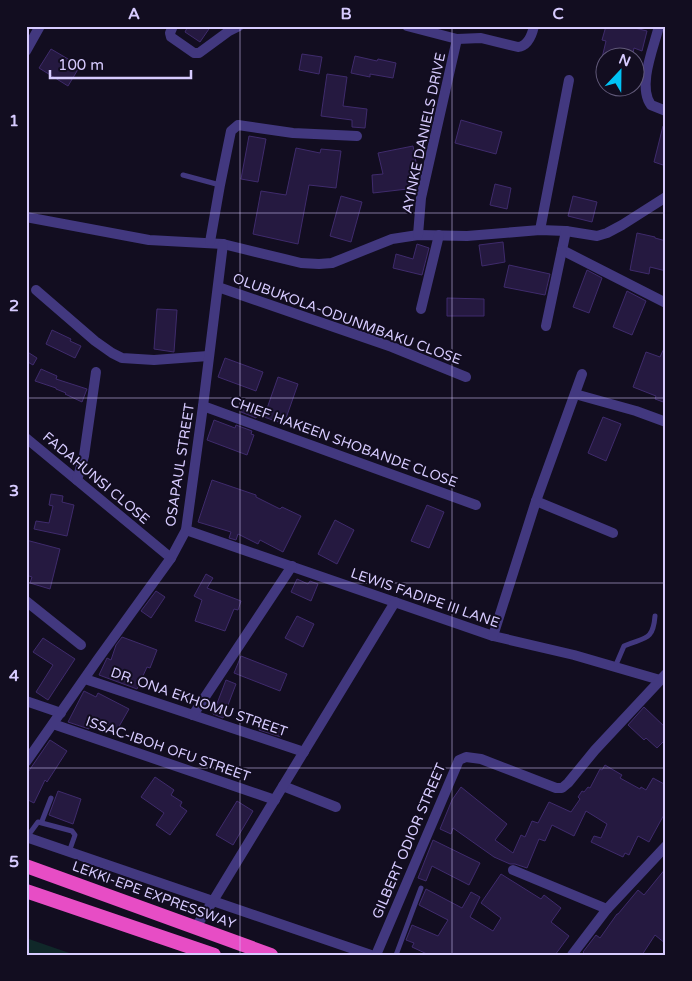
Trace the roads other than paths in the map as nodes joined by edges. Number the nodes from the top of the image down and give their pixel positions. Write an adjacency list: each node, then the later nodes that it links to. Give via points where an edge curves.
1 (40, 26): 8 (street)
2 (173, 26): 3 (street, via 171,37 199,53)
3 (239, 26)
4 (407, 26): 7 (street)
5 (534, 26): 7 (street, AYINKE DANIELS DRIVE, via 523,47 475,37)
6 (659, 26): 10 (street, via 649,61 646,95 651,105)
7 (458, 38): 18 (street, AYINKE DANIELS DRIVE, via 421,198)
8 (26, 51)
9 (568, 80): 16 (street)
10 (666, 110)
11 (357, 136): 13 (street, via 236,126 231,131)
12 (183, 176): 13 (lane)
13 (220, 185): 20 (street)
14 (666, 197): 17 (street, via 607,233 597,236)
15 (26, 216): 20 (street, via 150,240)
16 (540, 230): 17 (street); 19 (street)
17 (566, 231): 22 (street)
18 (418, 234): 19 (street); 21 (street, via 392,239 319,264 301,263)
19 (439, 235): 26 (street)
20 (210, 242): 21 (street)
21 (223, 244): 23 (street, OSAPAUL STREET)
22 (562, 250): 25 (street); 27 (street)
23 (218, 287): 28 (street, OSAPAUL STREET); 31 (street, OLUBUKOLA-ODUNMBAKU CLOSE, via 392,347)
24 (36, 290): 28 (street, via 95,341 122,358 154,360)
25 (666, 303)
26 (421, 309)
27 (546, 326)
28 (208, 356): 33 (street, OSAPAUL STREET)
29 (96, 372): 36 (street, via 84,456)
30 (582, 374): 32 (street)
31 (466, 377)
32 (575, 394): 34 (street); 37 (street)
33 (203, 406): 38 (street, CHIEF HAKEEN SHOBANDE CLOSE); 39 (street, OSAPAUL STREET)
34 (666, 422)
35 (26, 438): 36 (street, FADAHUNSI CLOSE)
36 (77, 480): 41 (street, FADAHUNSI CLOSE)
37 (536, 502): 40 (street); 46 (street)
38 (476, 505)
39 (186, 530): 41 (street, OSAPAUL STREET); 42 (street, LEWIS FADIPE III LANE)
40 (613, 533)
41 (171, 558): 50 (street, OSAPAUL STREET)
42 (292, 566): 44 (street, LEWIS FADIPE III LANE); 53 (street)
43 (26, 601): 47 (street)
44 (396, 602): 46 (street, LEWIS FADIPE III LANE); 55 (street)
45 (655, 616): 48 (lane, via 652,632 643,641 624,646)
46 (492, 636): 48 (street, LEWIS FADIPE III LANE)
47 (81, 645)
48 (615, 667): 49 (street, LEWIS FADIPE III LANE)
49 (663, 677): 75 (street, GILBERT ODIOR STREET, via 562,788 481,759 466,757 459,760)
50 (85, 679): 52 (street, OSAPAUL STREET); 53 (street, DR. ONA EKHOMU STREET)
51 (26, 701): 52 (street)
52 (61, 713): 54 (street, OSAPAUL STREET)
53 (193, 715): 55 (street, DR. ONA EKHOMU STREET)
54 (53, 724): 56 (street, OSAPAUL STREET); 59 (street, ISSAC-IBOH OFU STREET)
55 (304, 752): 57 (street)
56 (26, 762)
57 (283, 786): 59 (street); 60 (street)
58 (51, 798): 61 (lane)
59 (275, 800): 69 (street)
60 (336, 807)
61 (42, 821): 62 (lane, via 35,824); 64 (lane, via 74,833)
62 (26, 837): 64 (street)
63 (666, 846): 70 (street)
64 (69, 852): 69 (street)
65 (26, 866): 71 (highway, LEKKI-EPE EXPRESSWAY)
66 (513, 870): 70 (street)
67 (421, 888): 76 (lane)
68 (26, 891): 72 (highway)
69 (213, 901): 71 (street); 74 (street)
70 (607, 909): 77 (street)
71 (195, 928): 73 (highway, LEKKI-EPE EXPRESSWAY)
72 (214, 955)
73 (270, 955)
74 (371, 955)
75 (376, 955)
76 (396, 955)
77 (572, 955)

